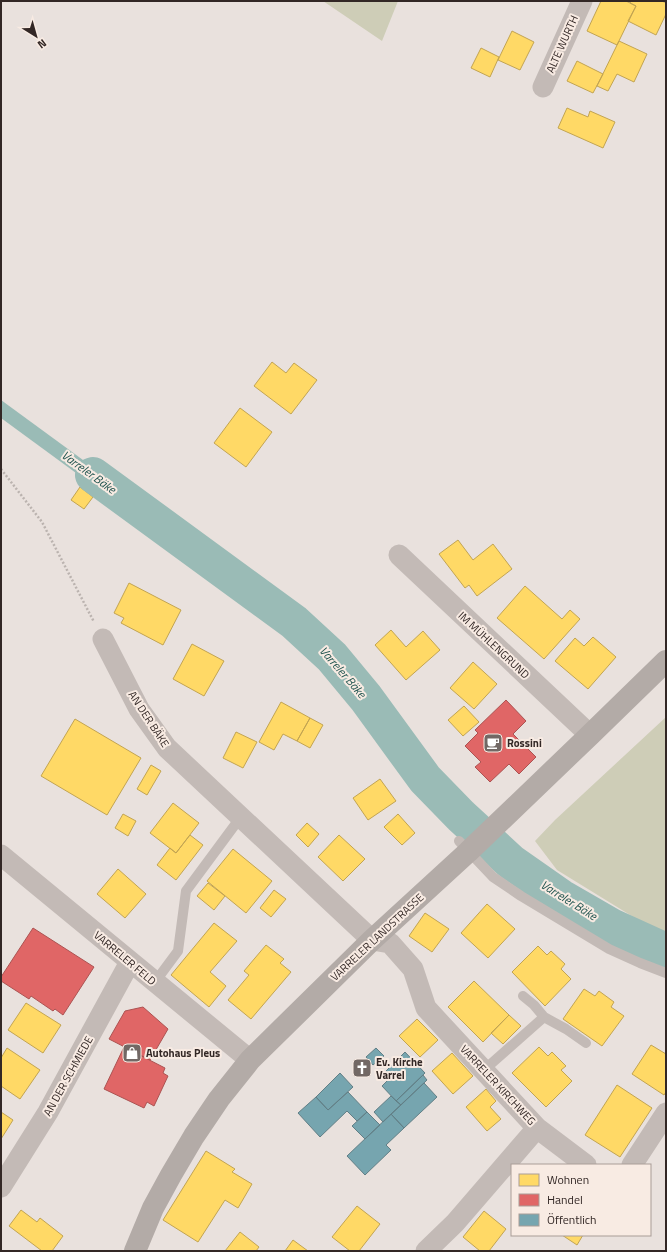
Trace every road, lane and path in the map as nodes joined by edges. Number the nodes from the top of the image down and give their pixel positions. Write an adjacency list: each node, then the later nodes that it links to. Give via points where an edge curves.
1 (582, 1): 2 (street, ALTE WURTH)
2 (543, 87)
3 (1, 469): 5 (path, via 42,522)
4 (398, 555): 7 (street, IM MÜHLENGRUND)
5 (103, 639): 8 (street, AN DER BÄKE, via 139,708 167,748)
6 (666, 661): 7 (main road, VARRELER LANDSTRASSE)
7 (590, 735): 9 (main road, VARRELER LANDSTRASSE, via 495,826)
8 (240, 818): 11 (street, AN DER BÄKE); 14 (lane, via 186,891 178,951)
9 (464, 847): 11 (main road, VARRELER LANDSTRASSE); 13 (lane, via 492,877 521,896 609,949)
10 (1, 855): 12 (street, VARRELER FELD)
11 (372, 940): 18 (main road, VARRELER LANDSTRASSE); 19 (street, VARRELER KIRCHWEG, via 390,943 413,969 426,1008)
12 (130, 962): 14 (street, VARRELER FELD); 24 (street, AN DER SCHMIEDE, via 48,1112)
13 (666, 974)
14 (155, 982): 18 (street, VARRELER FELD)
15 (523, 996): 16 (lane)
16 (544, 1017): 17 (lane); 19 (lane)
17 (586, 1043)
18 (250, 1060): 25 (main road, VARRELER LANDSTRASSE, via 219,1099 186,1149 153,1208)
19 (484, 1070): 21 (street, VARRELER KIRCHWEG)
20 (666, 1113): 23 (street)
21 (537, 1128): 22 (street); 26 (street, VARRELER KIRCHWEG, via 455,1223)
22 (585, 1164)
23 (633, 1164)
24 (1, 1187)
25 (135, 1251)
26 (426, 1251)

